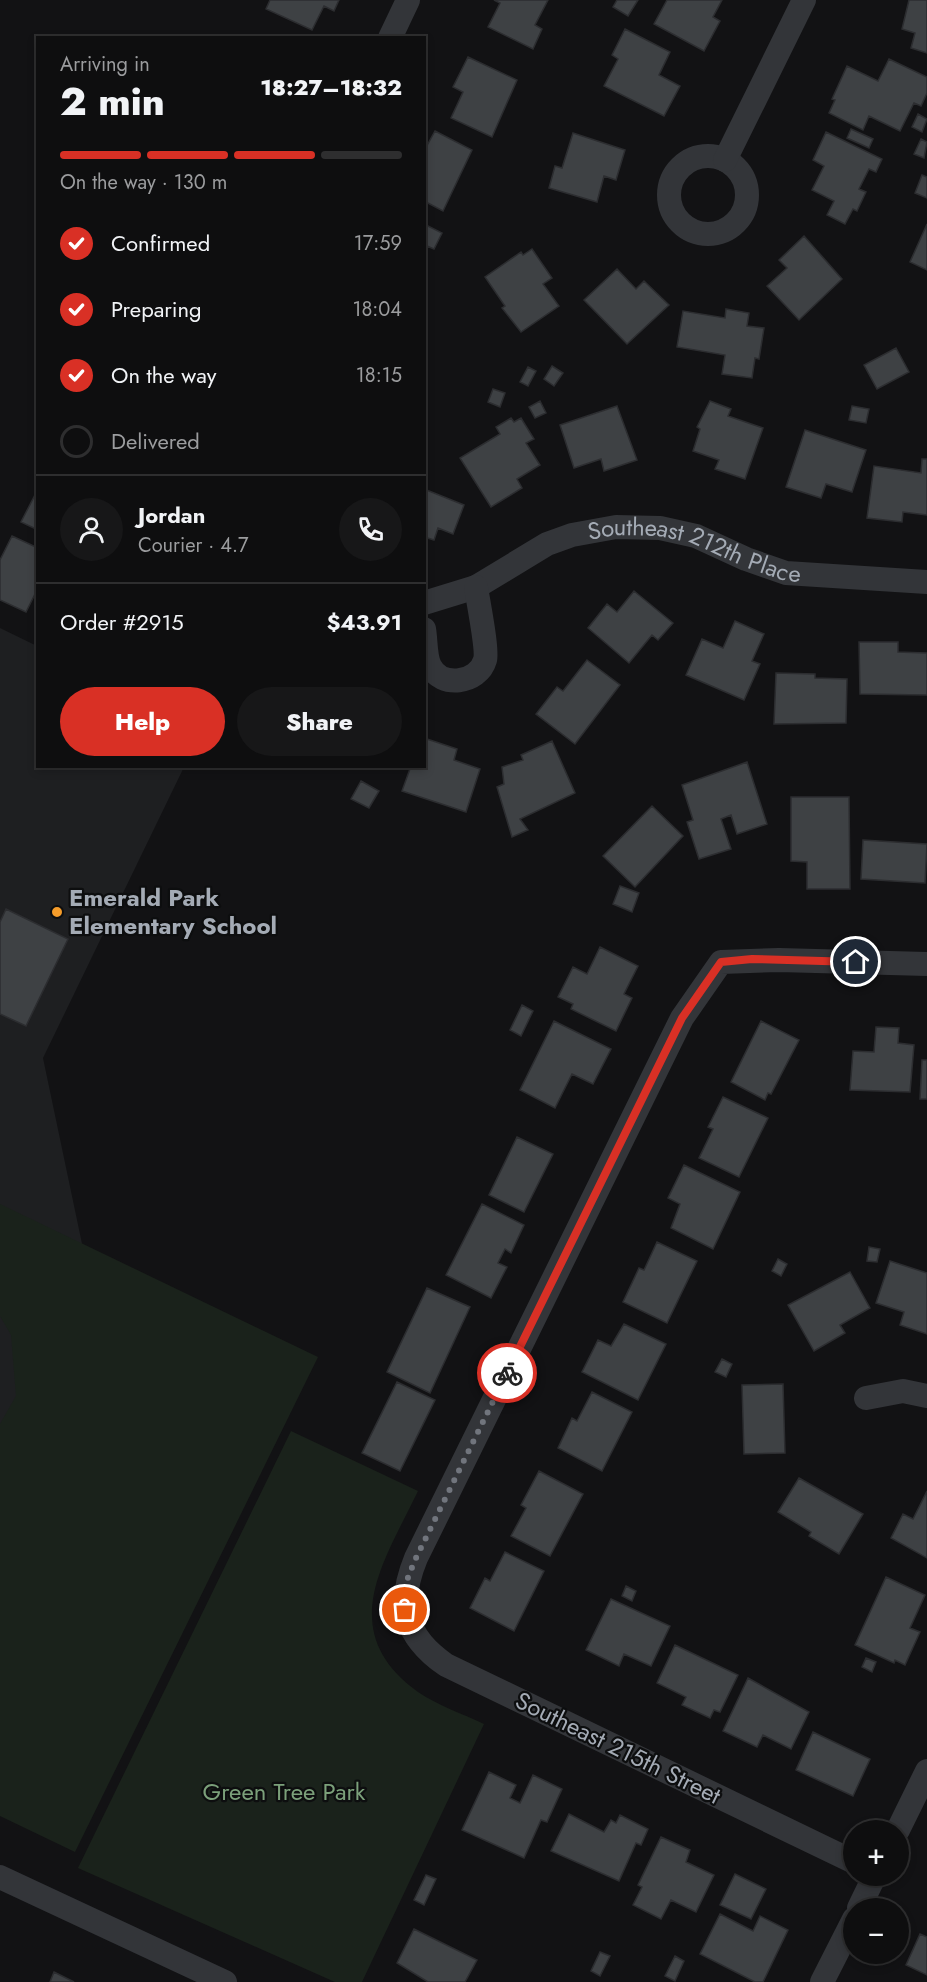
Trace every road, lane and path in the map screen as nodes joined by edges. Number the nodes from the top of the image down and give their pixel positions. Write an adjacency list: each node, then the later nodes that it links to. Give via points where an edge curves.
1 (408, 0): 3 (street)
2 (804, 0): 4 (street)
3 (391, 36)
4 (725, 160)
5 (927, 582): 6 (street, Southeast 212th Place, via 786,573 696,536 637,527 593,531 547,544)
6 (476, 587): 7 (street, Southeast 212th Place); 8 (street, via 486,659 479,671 459,681 447,680 429,665)
7 (426, 602)
8 (426, 643)
9 (927, 964): 14 (street, Southeast 215th Street, via 721,962 682,1018 408,1577 405,1610 416,1639 446,1665)
10 (927, 1396): 11 (street, via 903,1391)
11 (866, 1398)
12 (927, 1771): 13 (street)
13 (903, 1820)
14 (843, 1857)
15 (0, 1878): 17 (street)
16 (843, 1941): 18 (street)
17 (225, 1982)
18 (822, 1982)

